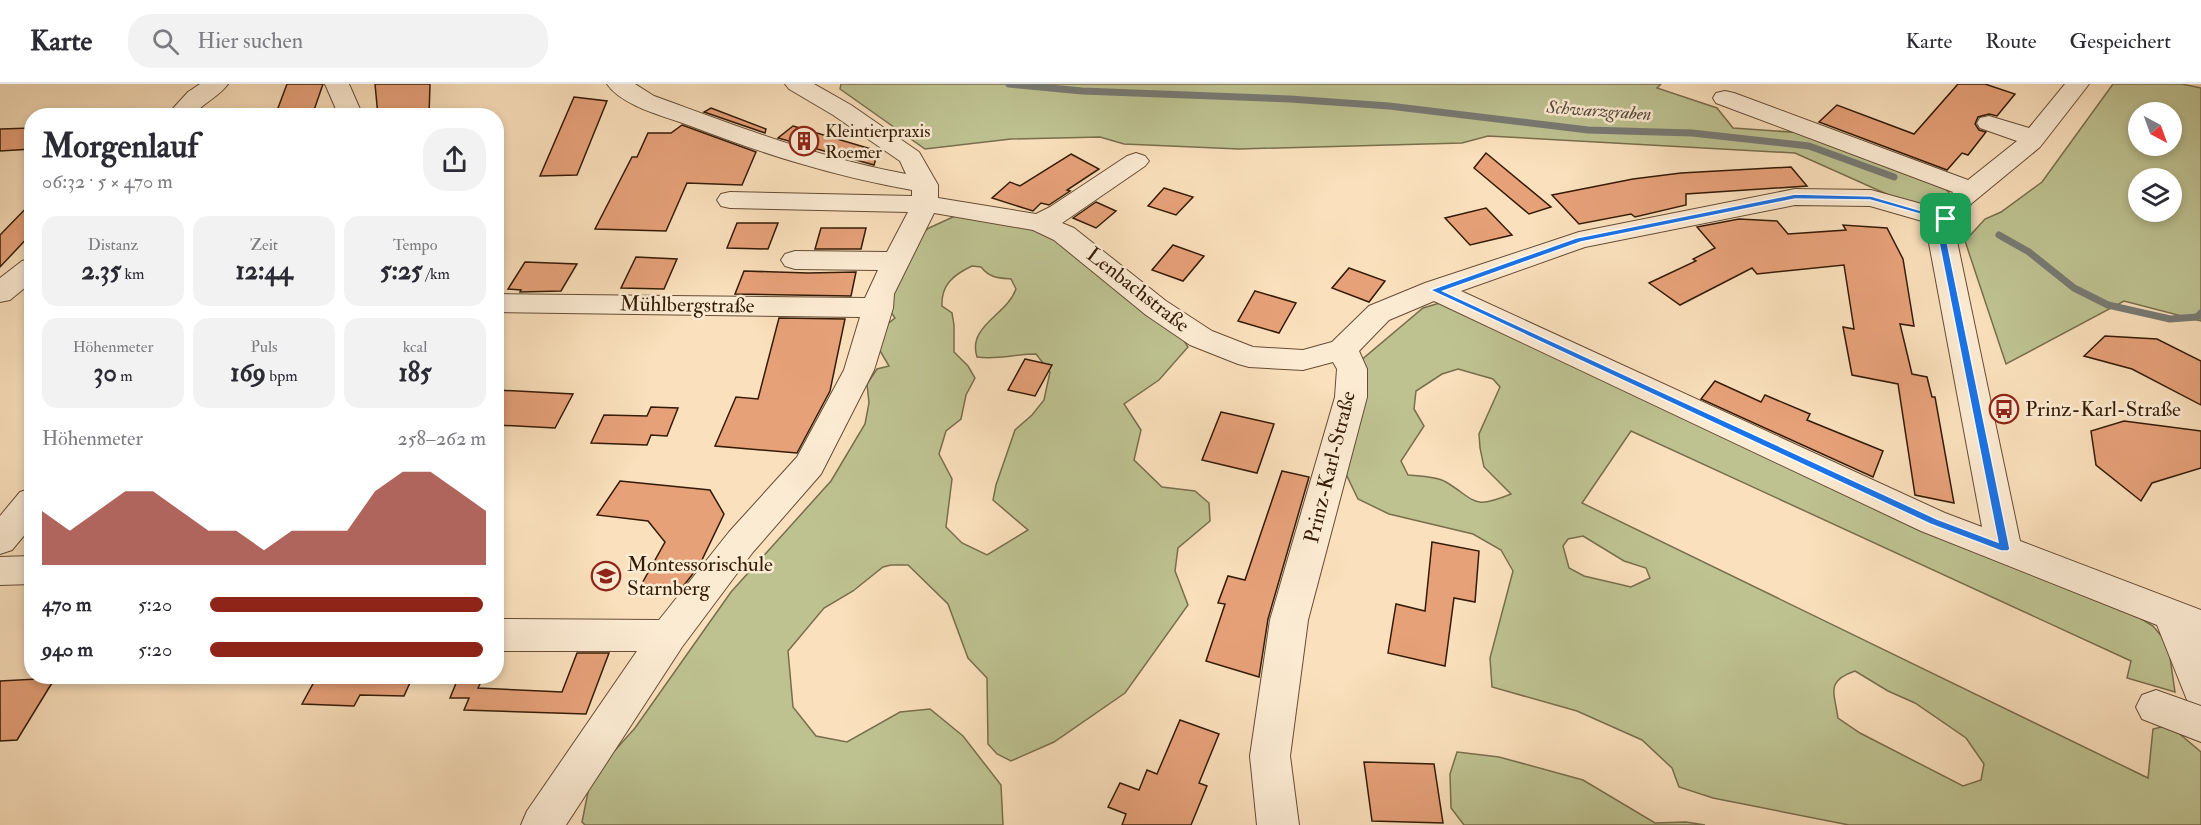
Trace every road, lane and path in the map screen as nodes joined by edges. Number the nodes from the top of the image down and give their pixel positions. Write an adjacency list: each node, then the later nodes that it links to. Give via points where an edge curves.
1 (216, 84): 7 (street)
2 (337, 84): 8 (street)
3 (619, 84): 13 (street, via 645,100 772,148)
4 (797, 84): 13 (street, via 910,157)
5 (2077, 84): 10 (street)
6 (1725, 98): 12 (street)
7 (186, 108)
8 (348, 108)
9 (1989, 123): 10 (street)
10 (2034, 138): 12 (street)
11 (1136, 161): 16 (street)
12 (1971, 190): 15 (street)
13 (925, 195): 14 (street); 16 (street, Lenbachstraße); 18 (street)
14 (730, 200)
15 (1946, 219): 20 (street, via 1871,198 1795,197 1579,240); 27 (street, via 1940,227)
16 (1040, 223): 24 (street, Lenbachstraße, via 1064,234 1156,308 1201,338 1249,357 1303,360)
17 (795, 260): 18 (street)
18 (896, 261): 23 (street, via 880,294)
19 (24, 274): 21 (street)
20 (1435, 290): 24 (street, via 1379,313); 27 (street, via 1933,522)
21 (0, 293)
22 (504, 303): 23 (street, Mühlbergstraße)
23 (878, 308): 32 (street, via 859,370 809,465 741,542)
24 (1343, 349): 37 (street, Prinz-Karl-Straße, via 1352,369 1351,398 1289,620 1270,756)
25 (24, 511): 26 (street)
26 (0, 540)
27 (2004, 549): 30 (street)
28 (24, 570): 29 (street)
29 (0, 571)
30 (2186, 621): 33 (street)
31 (504, 635): 32 (street)
32 (669, 636): 36 (street)
33 (2201, 688)
34 (2156, 707): 35 (street)
35 (2201, 724)
36 (542, 825)
37 (1278, 825)

